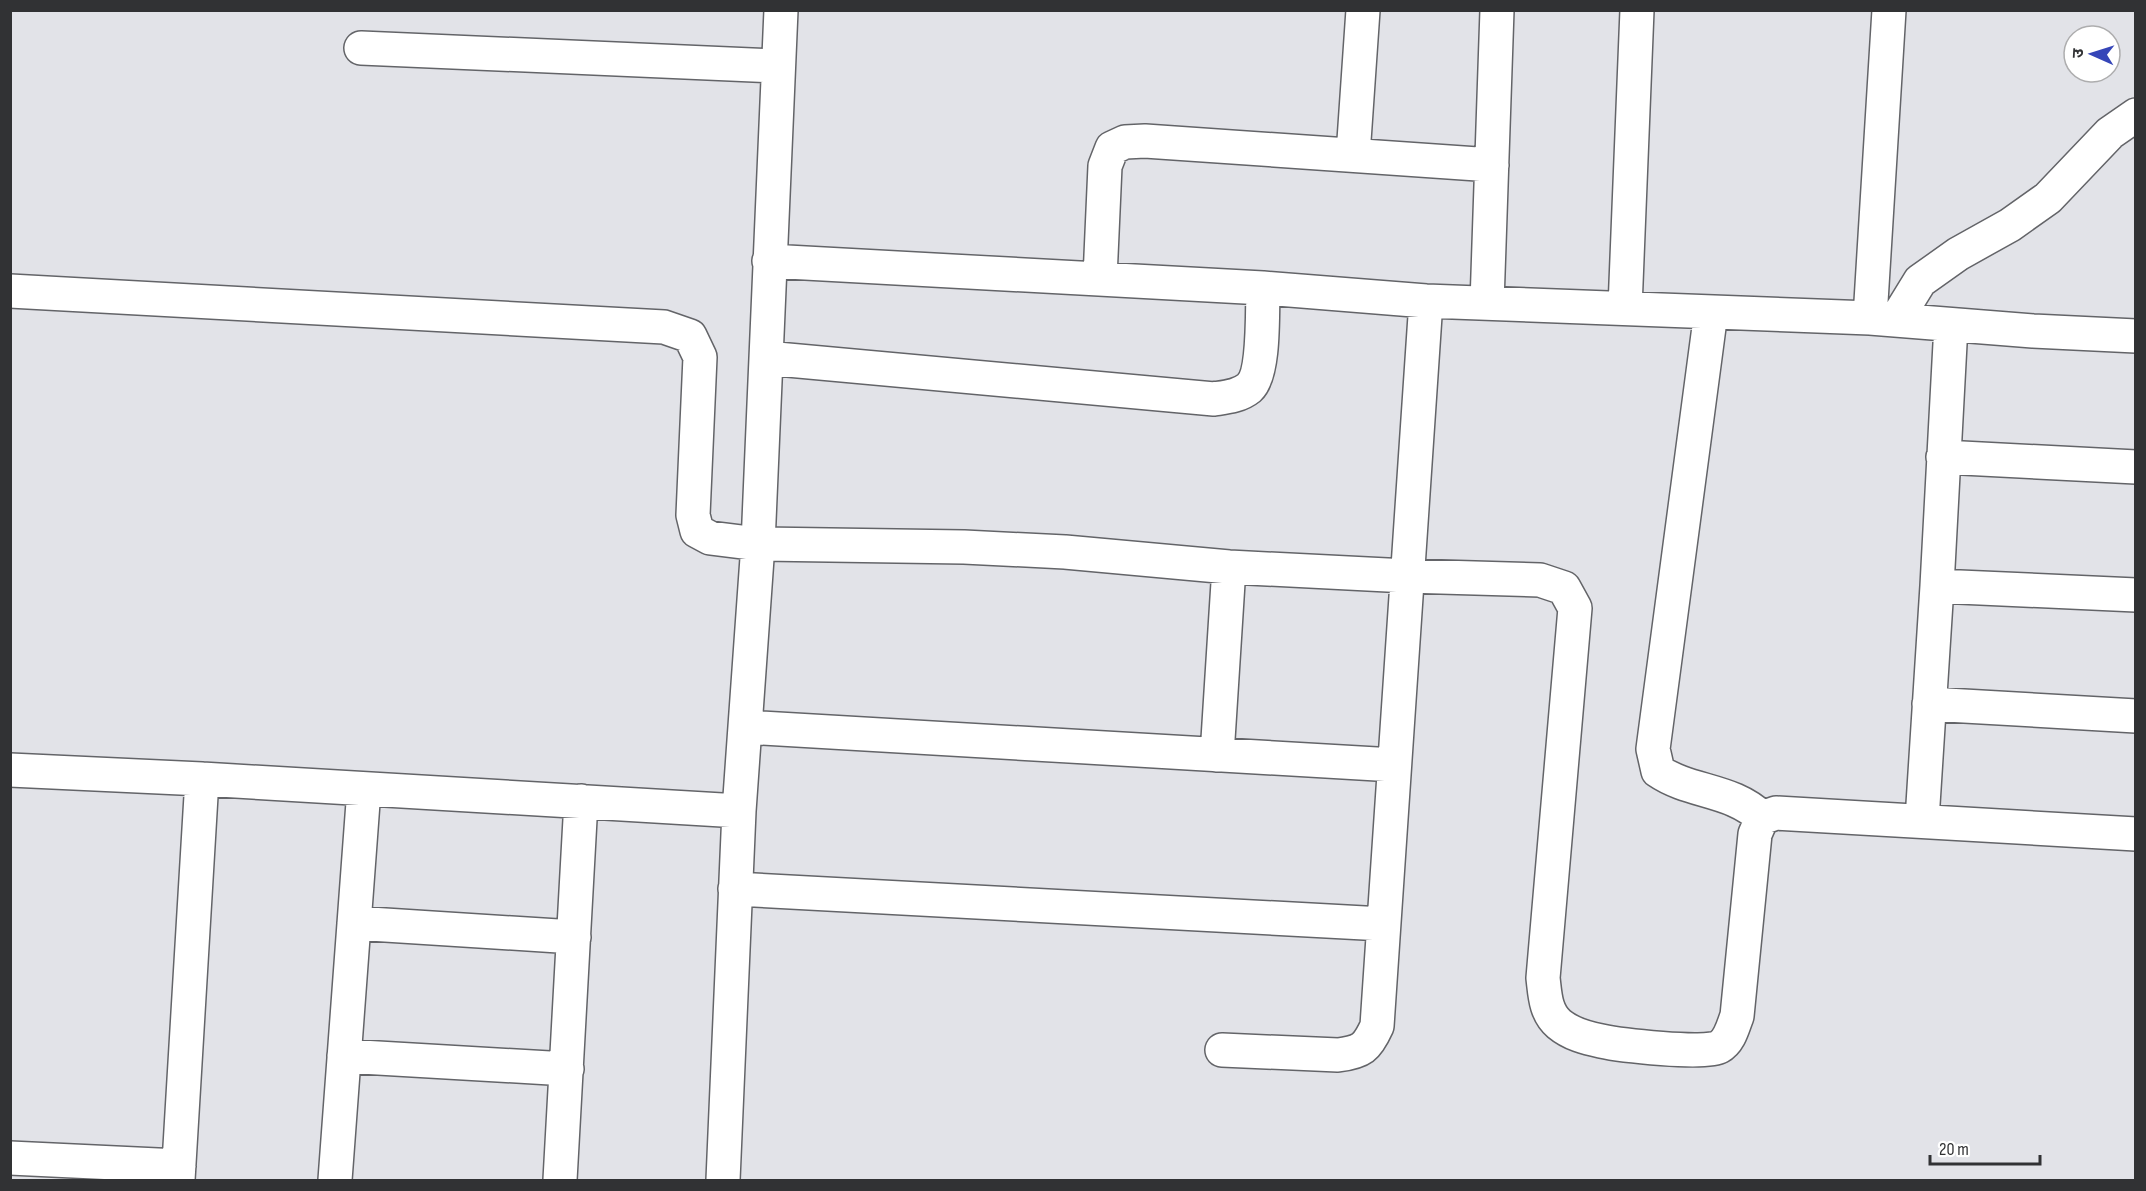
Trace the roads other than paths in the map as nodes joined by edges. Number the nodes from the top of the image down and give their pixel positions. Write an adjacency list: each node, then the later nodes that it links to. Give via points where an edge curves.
1 (781, 10): 7 (street)
2 (1363, 10): 9 (street)
3 (1497, 10): 10 (street)
4 (1637, 10): 17 (street)
5 (1889, 10): 19 (street)
6 (361, 48): 7 (street)
7 (778, 66): 11 (street)
8 (2136, 115): 19 (street, via 2110,133 2048,198 1920,281)
9 (1353, 155): 10 (street); 12 (street, via 1145,141 1125,142 1112,148 1105,166)
10 (1492, 165): 16 (street)
11 (769, 261): 12 (street); 22 (street)
12 (1100, 278): 13 (street)
13 (1263, 288): 15 (street); 22 (street, via 1260,368 1251,386 1235,396 1214,399)
14 (10, 291): 25 (street, via 664,327 690,336 700,357 693,515 697,531 710,538)
15 (1426, 301): 16 (street); 27 (street)
16 (1487, 303): 17 (street)
17 (1625, 308): 18 (street)
18 (1711, 312): 19 (street); 40 (street, via 1653,749 1658,771 1671,780 1734,798)
19 (1883, 319): 20 (street)
20 (1951, 325): 21 (street); 23 (street)
21 (2136, 336)
22 (766, 358): 25 (street)
23 (1943, 457): 24 (street); 28 (street)
24 (2136, 467)
25 (758, 544): 26 (street, via 964,547); 32 (street)
26 (1229, 567): 27 (street); 33 (street)
27 (1407, 576): 34 (street); 40 (street, via 1540,580 1564,588 1575,608 1543,978 1546,1006 1557,1023 1576,1035 1602,1042 1702,1051 1719,1047 1730,1036 1737,1016 1755,834)
28 (1937, 586): 29 (street); 30 (street)
29 (2136, 595)
30 (1929, 704): 31 (street); 41 (street)
31 (2136, 716)
32 (745, 727): 33 (street); 39 (street)
33 (1217, 755): 34 (street)
34 (1394, 765): 45 (street)
35 (10, 770): 36 (street)
36 (202, 779): 37 (street); 51 (street)
37 (364, 789): 38 (street); 44 (street)
38 (581, 801): 39 (street); 46 (street)
39 (739, 811): 43 (street)
40 (1762, 818): 41 (street, via 1776,813)
41 (1922, 820): 42 (street)
42 (2136, 834)
43 (735, 889): 45 (street); 54 (street)
44 (354, 922): 46 (street); 48 (street)
45 (1383, 924): 47 (street, via 1377,1026 1369,1044 1355,1053 1338,1055)
46 (574, 937): 49 (street)
47 (1222, 1050)
48 (344, 1056): 49 (street); 52 (street)
49 (567, 1070): 53 (street)
50 (10, 1158): 51 (street)
51 (178, 1173)
52 (335, 1180)
53 (560, 1180)
54 (723, 1180)

